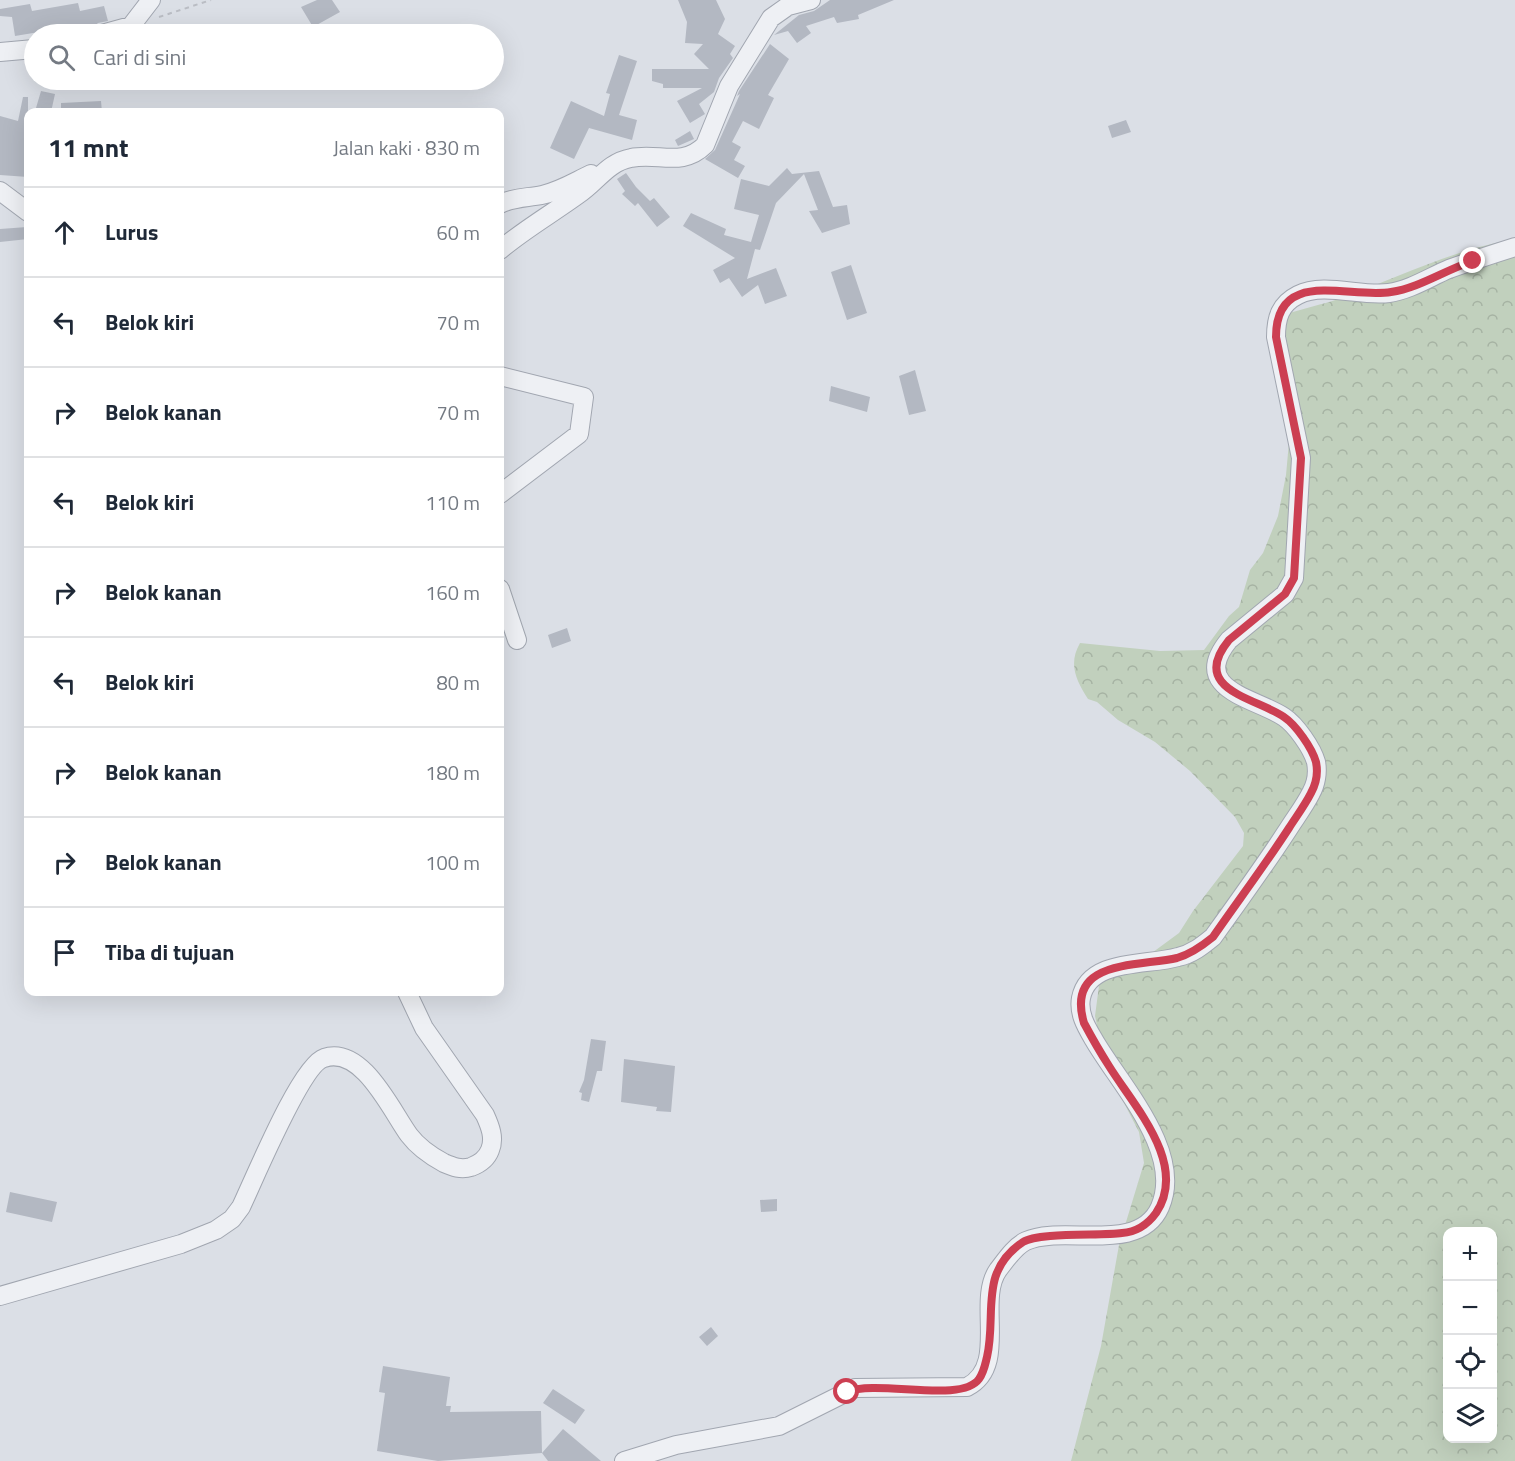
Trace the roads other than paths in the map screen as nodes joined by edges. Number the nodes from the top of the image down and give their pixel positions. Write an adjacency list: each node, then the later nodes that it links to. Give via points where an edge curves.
1 (152, 0): 3 (street)
2 (811, 0): 6 (street, via 788,6 771,18 729,86 705,145 698,152 671,160 631,158)
3 (133, 24)
4 (24, 50): 5 (street)
5 (0, 52)
6 (606, 169): 8 (street, via 566,188); 10 (street, via 579,195)
7 (0, 191): 9 (street)
8 (504, 202)
9 (24, 209)
10 (504, 247)
11 (1515, 247): 18 (street, via 1399,291 1310,291 1288,301 1280,310 1276,337 1301,458 1294,578 1285,594 1222,648 1217,666 1223,685 1233,694 1290,722 1313,754 1317,772 1311,793 1213,937 1202,947 1177,958 1099,972 1084,987 1080,1000 1084,1023 1151,1130 1162,1158 1164,1192 1160,1208 1151,1220 1124,1233 1035,1238 1018,1247 994,1278 990,1294 990,1344 983,1372 967,1388 855,1388 780,1426 676,1445)
12 (504, 377): 13 (street, via 584,398 579,434)
13 (504, 491)
14 (504, 601): 15 (street)
15 (517, 640)
16 (409, 996): 17 (street, via 424,1028 485,1115 492,1145 478,1164 454,1167 425,1151 410,1137 367,1073 348,1058 326,1057 317,1061 300,1084 232,1219 181,1244)
17 (0, 1296)
18 (624, 1461)

